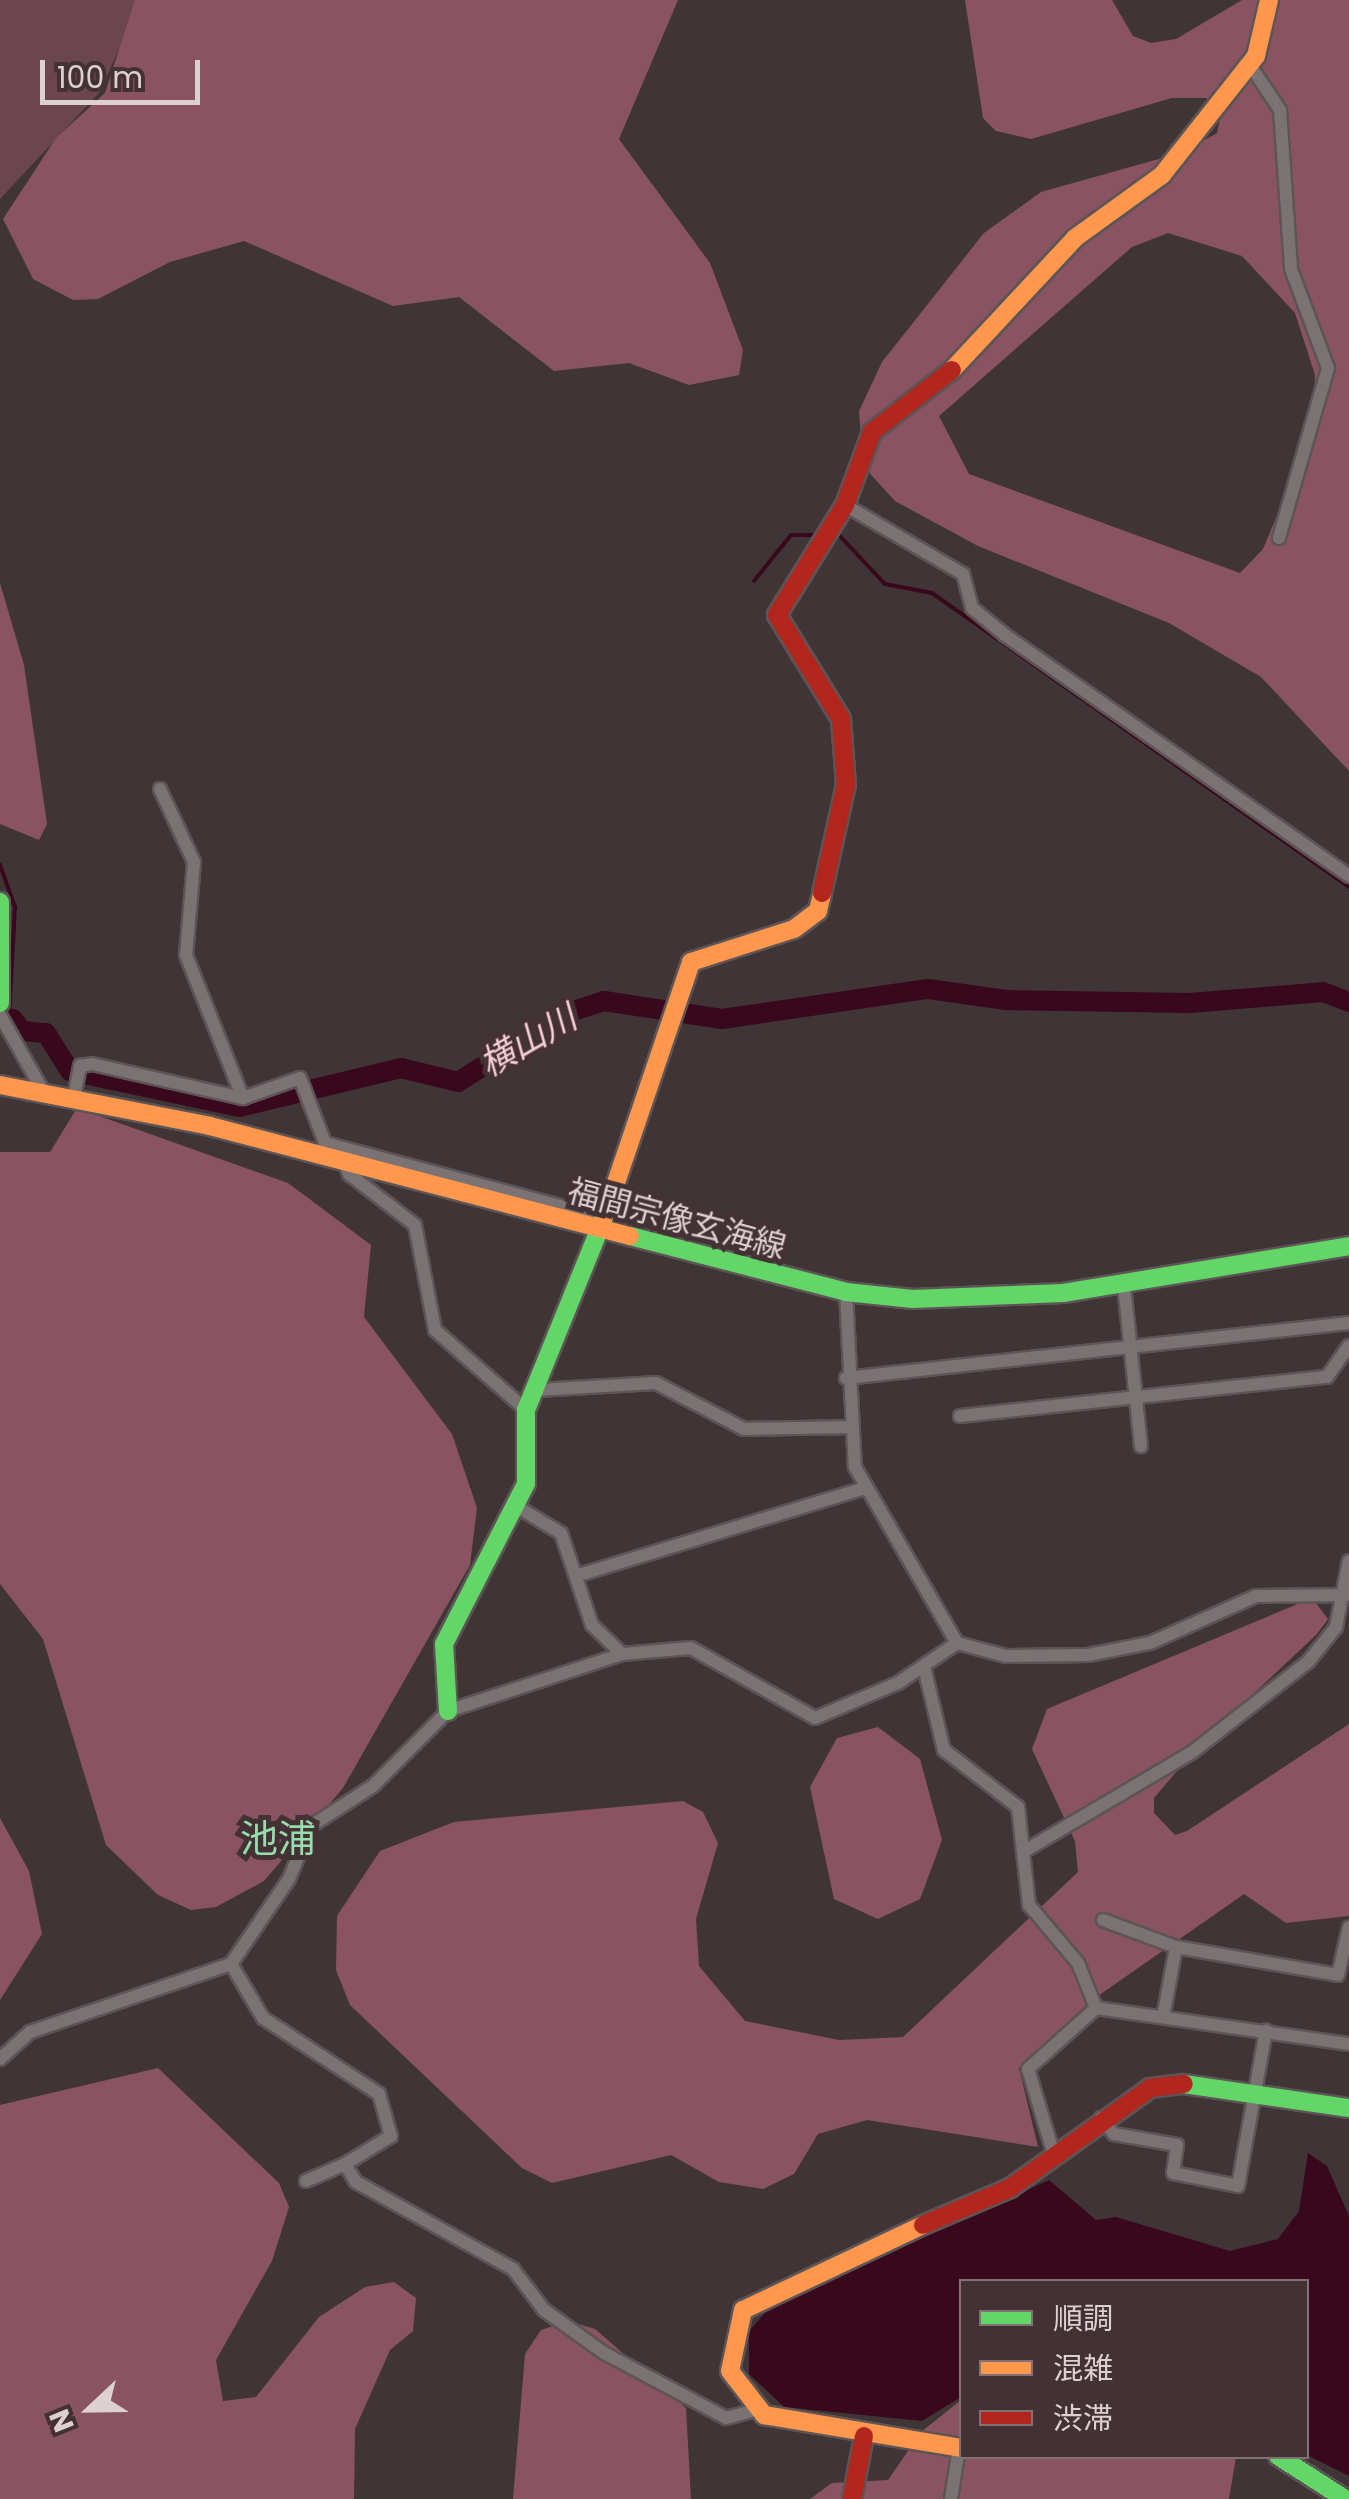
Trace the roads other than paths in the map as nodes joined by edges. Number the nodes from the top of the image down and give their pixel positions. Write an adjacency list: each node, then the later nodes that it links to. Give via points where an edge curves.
1 (1268, 0): 2 (street, via 1268,29)
2 (1250, 65): 3 (street, via 1162,175 1065,247 968,358 872,432); 4 (street, via 1280,110 1291,269 1328,368)
3 (845, 505): 6 (street, via 963,574 972,608 1005,635); 16 (street, via 777,615 840,719 846,785 818,911 794,929 691,962)
4 (1279, 538)
5 (160, 789): 13 (street, via 194,862 186,955)
6 (1349, 876)
7 (0, 902): 8 (street)
8 (0, 1004)
9 (0, 1016): 11 (street)
10 (0, 1085): 11 (street, 福間宗像玄海線)
11 (42, 1092): 12 (street, 福間宗像玄海線)
12 (74, 1097): 13 (street, via 80,1066 92,1064); 14 (street, 福間宗像玄海線)
13 (243, 1098): 14 (street, via 300,1078)
14 (323, 1149): 15 (street, 福間宗像玄海線); 16 (street)
15 (344, 1161): 16 (street, 福間宗像玄海線); 26 (street, via 348,1174 415,1225 435,1330)
16 (603, 1224): 19 (street, 福間宗像玄海線); 24 (street)
17 (1349, 1246): 18 (street, 福間宗像玄海線)
18 (1124, 1284): 19 (street, 福間宗像玄海線, via 981,1298); 22 (street)
19 (846, 1292): 23 (street)
20 (1349, 1322): 22 (street)
21 (1349, 1346): 25 (street, via 1327,1377)
22 (1130, 1347): 23 (street); 25 (street)
23 (846, 1378): 28 (street)
24 (538, 1390): 26 (street); 28 (street, via 656,1383 744,1428)
25 (1136, 1397): 27 (street); 29 (street)
26 (526, 1410): 31 (street, via 533,1457)
27 (960, 1416)
28 (848, 1427): 30 (street)
29 (1141, 1446)
30 (865, 1488): 33 (street); 35 (street)
31 (516, 1506): 33 (street, via 551,1521); 38 (street, via 444,1644)
32 (1349, 1561): 34 (street)
33 (582, 1574): 36 (street, via 592,1625)
34 (1345, 1592): 35 (street, via 1256,1596 1150,1643 1088,1654 1006,1656); 39 (street, via 1336,1627 1308,1662 1191,1753)
35 (957, 1642): 37 (street)
36 (622, 1654): 37 (street, via 691,1648 815,1718); 38 (street)
37 (924, 1666): 39 (street, via 944,1750 1010,1798)
38 (448, 1711): 43 (street, via 372,1786 310,1826 289,1879)
39 (1026, 1850): 45 (street, via 1039,1927 1078,1963)
40 (1103, 1920): 42 (street)
41 (1349, 1926): 44 (street)
42 (1176, 1947): 44 (street); 46 (street)
43 (231, 1964): 49 (street, via 30,2032); 54 (street, via 263,2018 379,2094 388,2143)
44 (1344, 1976)
45 (1096, 2008): 46 (street); 53 (street, via 1028,2069)
46 (1164, 2012): 47 (street)
47 (1266, 2030): 48 (street); 50 (street)
48 (1349, 2044)
49 (0, 2059)
50 (1255, 2092): 51 (street); 52 (street, via 1163,2085); 52 (street, via 1238,2186 1174,2173 1177,2145 1114,2134)
51 (1349, 2108)
52 (1099, 2117): 53 (street)
53 (1054, 2155): 56 (street, via 1010,2188 753,2300 736,2323 729,2358)
54 (345, 2164): 55 (street); 56 (street, via 364,2187 524,2277 544,2310 590,2345 726,2418)
55 (306, 2181)
56 (756, 2410): 57 (street)
57 (864, 2436): 58 (street); 61 (street)
58 (959, 2448)
59 (959, 2454): 62 (street)
60 (1283, 2459): 63 (street)
61 (852, 2499)
62 (951, 2499)
63 (1345, 2499)

